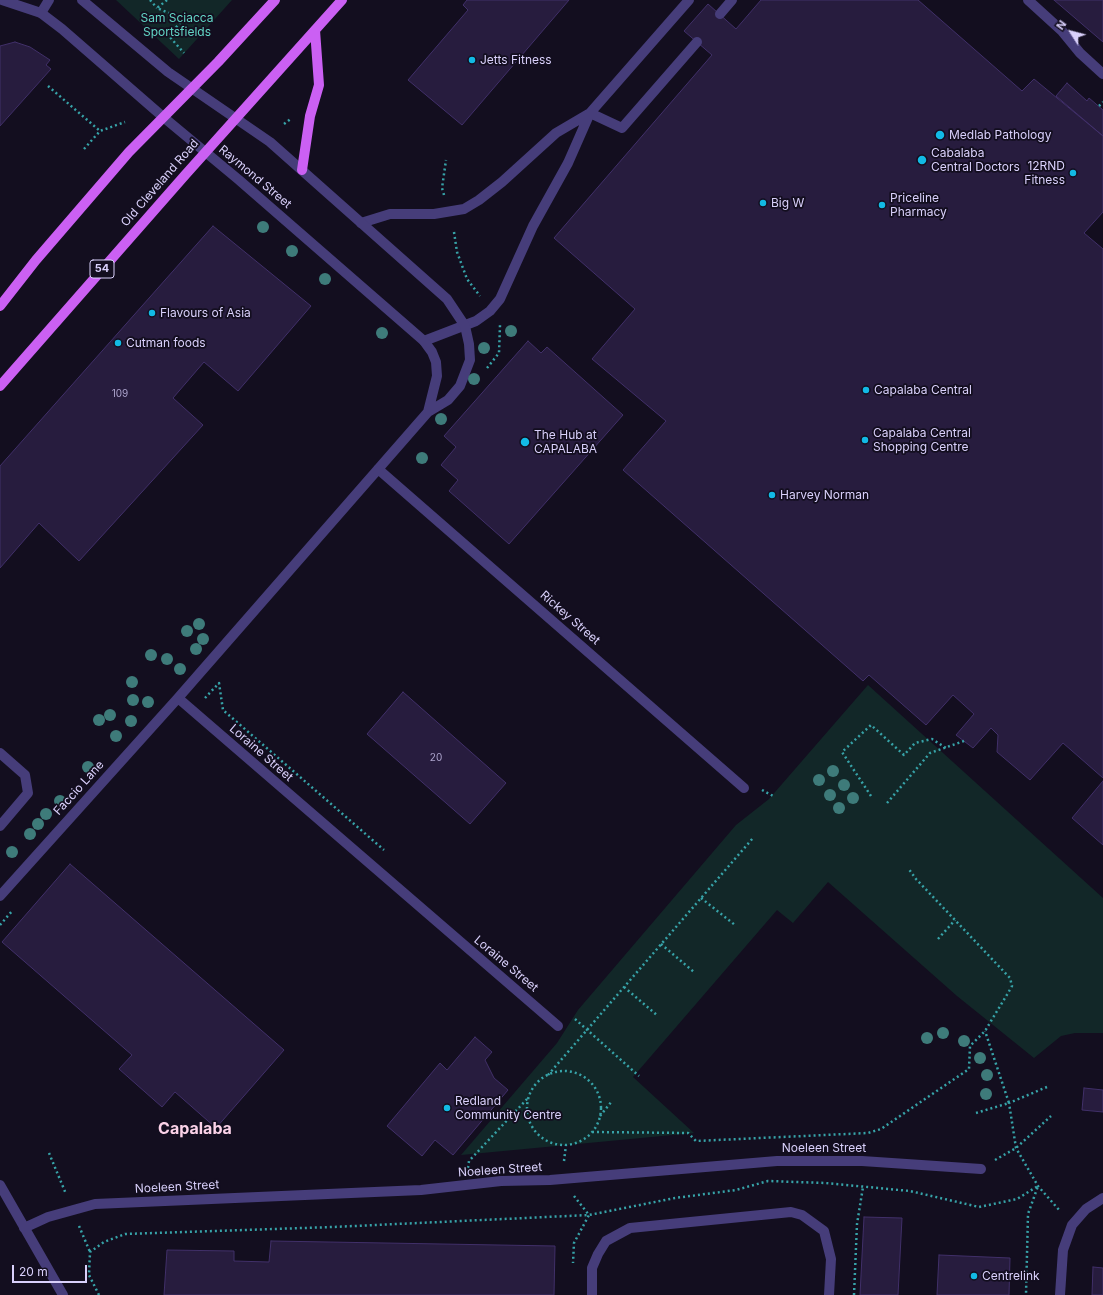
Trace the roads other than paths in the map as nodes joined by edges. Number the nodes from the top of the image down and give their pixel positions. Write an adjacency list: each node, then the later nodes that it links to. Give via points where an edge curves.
1 (2, 0): 9 (street, Raymond Street)
2 (50, 0): 9 (street)
3 (82, 0): 14 (street, Raymond Street, via 154,62)
4 (275, 0): 14 (main road)
5 (342, 0): 11 (main road, Old Cleveland Road / 54)
6 (689, 0): 15 (street)
7 (732, 0): 10 (street)
8 (1028, 0): 13 (street)
9 (41, 13): 16 (street, Raymond Street)
10 (720, 14)
11 (315, 30): 17 (main road, Old Cleveland Road / 54); 19 (main road, via 319,85 310,116)
12 (697, 42): 15 (street, via 622,128)
13 (1103, 74)
14 (191, 88): 16 (main road); 17 (street, Raymond Street)
15 (590, 113): 20 (street, via 556,133 502,182 464,209 434,214 390,214); 22 (street, via 568,163 533,226 500,299 490,311)
16 (162, 116): 18 (street, Raymond Street); 21 (main road, via 41,254)
17 (235, 118): 18 (main road, Old Cleveland Road / 54); 19 (street, Raymond Street, via 270,142)
18 (205, 152): 23 (street, Raymond Street); 24 (main road, Old Cleveland Road / 54)
19 (302, 170): 20 (street, Raymond Street)
20 (361, 223): 22 (street, Raymond Street, via 447,299)
21 (0, 306)
22 (465, 326): 23 (street); 25 (street, Raymond Street, via 470,360 460,386 448,400)
23 (424, 341): 25 (street, Raymond Street, via 436,362 438,376)
24 (0, 386)
25 (428, 412): 26 (street, Raymond Street)
26 (378, 468): 27 (street); 29 (street, Rickey Street)
27 (178, 698): 31 (street, Faccio Lane); 32 (street, Loraine Street)
28 (0, 752): 30 (street, via 25,775 28,793)
29 (744, 788)
30 (0, 826)
31 (0, 896)
32 (558, 1026)
33 (980, 1169): 36 (street, Noeleen Street, via 862,1161 777,1161 562,1179 467,1184 421,1190 95,1204 60,1213)
34 (0, 1186): 36 (street)
35 (1103, 1198): 40 (street, via 1086,1208 1072,1225 1063,1250)
36 (24, 1228): 37 (street)
37 (63, 1295)
38 (592, 1295): 39 (street, via 592,1268 598,1254 606,1241 625,1230 792,1212 802,1214 824,1232 831,1259)
39 (829, 1295)
40 (1060, 1295)

